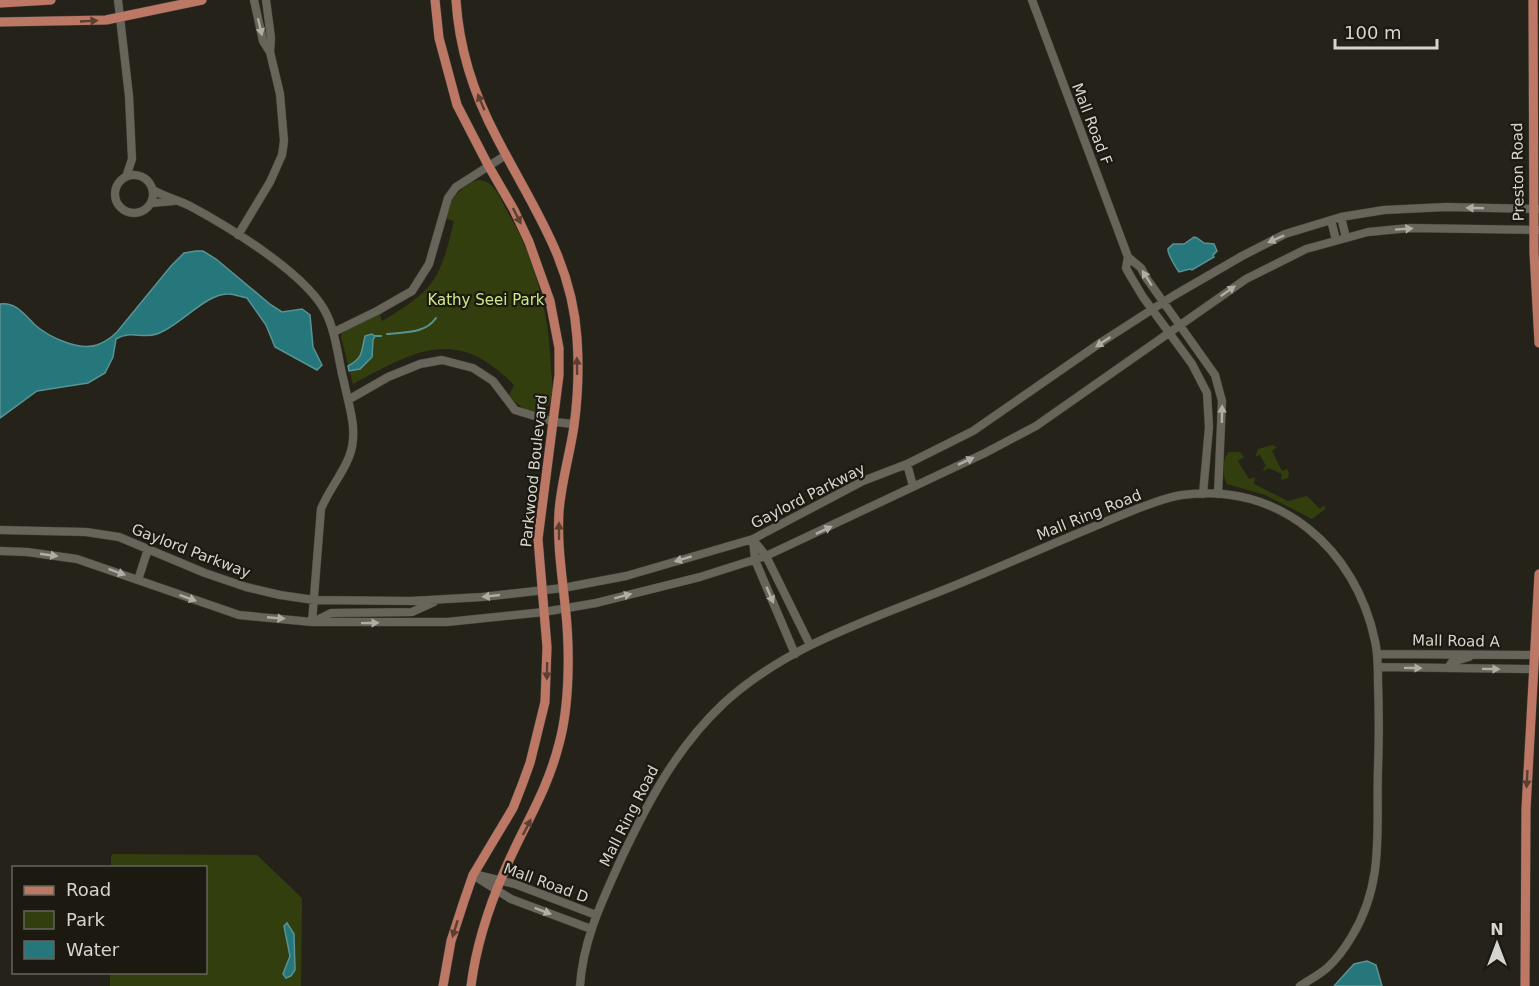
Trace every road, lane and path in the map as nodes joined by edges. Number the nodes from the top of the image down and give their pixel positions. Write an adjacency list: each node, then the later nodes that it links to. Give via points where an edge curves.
1 (51, 0): 10 (main road)
2 (118, 0): 11 (street)
3 (202, 0): 11 (main road)
4 (254, 0): 13 (street, one-way to 13, via 263,41)
5 (266, 0): 13 (street)
6 (435, 0): 16 (main road, Parkwood Boulevard, via 439,38 457,105)
7 (456, 0): 14 (main road, Parkwood Boulevard, one-way to 7, via 464,57)
8 (1032, 0): 29 (street, Mall Road F)
9 (1533, 0): 22 (main road, Preston Road)
10 (0, 3)
11 (121, 18): 12 (main road, one-way to 11); 15 (street)
12 (0, 22)
13 (270, 52): 26 (street, via 280,94 282,155)
14 (506, 155): 16 (street); 38 (main road, Parkwood Boulevard, one-way to 14, via 577,337 568,286 546,226)
15 (132, 159): 17 (street); 18 (street)
16 (488, 165): 33 (street, via 456,187 448,198 429,264 412,291); 37 (main road, Parkwood Boulevard, one-way to 37, via 529,242 550,301 559,348)
17 (139, 176): 18 (street); 19 (street)
18 (126, 177): 21 (street, via 116,189 116,200 122,209 138,213)
19 (153, 190): 20 (street); 21 (street)
20 (175, 201): 21 (street); 26 (street)
21 (151, 203)
22 (1536, 209): 23 (street, Gaylord Parkway, one-way to 23, via 1410,208); 25 (main road, Preston Road)
23 (1341, 217): 24 (street, Gaylord Parkway); 27 (street)
24 (1331, 220): 28 (street); 30 (street, Gaylord Parkway, one-way to 30, via 1270,241)
25 (1536, 230): 27 (street, one-way to 25, via 1410,228); 35 (main road, Preston Road)
26 (238, 235): 33 (street, via 293,273 317,297)
27 (1346, 238): 28 (street)
28 (1336, 240): 32 (street, one-way to 28, via 1246,279 1306,249)
29 (1128, 257): 30 (street, Mall Road F, one-way to 29, via 1141,268); 31 (street, Mall Road F, via 1126,268)
30 (1164, 302): 31 (street, Gaylord Parkway); 32 (street, Mall Road F)
31 (1152, 310): 34 (street, Mall Road F); 41 (street, Gaylord Parkway, one-way to 41, via 973,431)
32 (1180, 325): 34 (street); 40 (street, Mall Road F, one-way to 32, via 1222,400 1215,375)
33 (334, 332): 36 (street)
34 (1168, 333): 39 (street, Mall Road F, via 1192,364 1207,393); 42 (street, one-way to 34, via 1036,426)
35 (1539, 343)
36 (348, 400): 37 (street, via 388,377 442,360 473,368 494,381 515,410); 56 (street, via 354,424 350,456 321,509)
37 (554, 422): 38 (street); 54 (main road, Parkwood Boulevard, via 538,539)
38 (574, 424): 53 (main road, Parkwood Boulevard, one-way to 38, via 559,510)
39 (1208, 443): 40 (street); 43 (street, Mall Road F)
40 (1221, 444): 44 (street, Mall Road F)
41 (907, 464): 42 (street); 46 (street, Gaylord Parkway, via 863,481)
42 (913, 486): 49 (street, one-way to 42)
43 (1203, 494): 44 (street, Mall Ring Road); 60 (street, Mall Ring Road, via 1168,498 1138,508)
44 (1218, 494): 62 (street, Mall Ring Road, via 1268,505 1292,517 1324,542 1358,588)
45 (0, 530): 47 (street, Gaylord Parkway, via 86,532 119,537)
46 (753, 539): 49 (street); 50 (street); 53 (street, Gaylord Parkway, one-way to 53, via 626,576)
47 (148, 549): 52 (street); 56 (street, Gaylord Parkway, via 246,587)
48 (0, 551): 52 (street, one-way to 52, via 77,559)
49 (766, 556): 50 (street); 60 (street)
50 (755, 560): 57 (street, one-way to 50); 61 (street, one-way to 61)
51 (1539, 574): 64 (main road)
52 (138, 580): 59 (street, one-way to 59, via 239,615)
53 (563, 588): 54 (street, Gaylord Parkway); 57 (main road, Parkwood Boulevard)
54 (542, 591): 55 (street, Gaylord Parkway, one-way to 55); 58 (main road, Parkwood Boulevard)
55 (441, 599): 56 (street, Gaylord Parkway); 59 (street, via 412,612 331,613)
56 (314, 600): 59 (street)
57 (566, 609): 58 (street); 69 (main road, Parkwood Boulevard, one-way to 57, via 541,799 560,742 567,693)
58 (544, 612): 59 (street, one-way to 58, via 447,622); 68 (main road, Parkwood Boulevard, one-way to 68, via 545,702 530,763 513,808)
59 (312, 622)
60 (810, 645): 61 (street, Mall Ring Road)
61 (795, 654): 71 (street, Mall Ring Road, via 761,674 725,703 679,753 646,808)
62 (1377, 654): 63 (street, Mall Road A); 65 (street, Mall Ring Road)
63 (1481, 654): 64 (street, Mall Road A); 66 (street, via 1452,662)
64 (1534, 655): 67 (main road)
65 (1378, 667): 66 (street, Mall Road A, one-way to 66); 77 (street, Mall Ring Road, via 1378,847 1371,896 1340,954 1325,970)
66 (1448, 668): 67 (street, Mall Road A, one-way to 67)
67 (1533, 669): 73 (main road, one-way to 73, via 1526,809)
68 (473, 875): 69 (street, Mall Road D); 70 (street, Mall Road D); 74 (main road, Parkwood Boulevard, one-way to 74, via 451,941)
69 (501, 879): 70 (main road, Parkwood Boulevard); 71 (street, Mall Road D)
70 (497, 889): 72 (street, Mall Road D, one-way to 72, via 511,899); 75 (main road, Parkwood Boulevard, via 478,943)
71 (596, 915): 72 (street, Mall Ring Road)
72 (591, 929): 76 (street, Mall Ring Road)
73 (1525, 985)
74 (443, 986)
75 (471, 986)
76 (580, 986)
77 (1300, 986)

